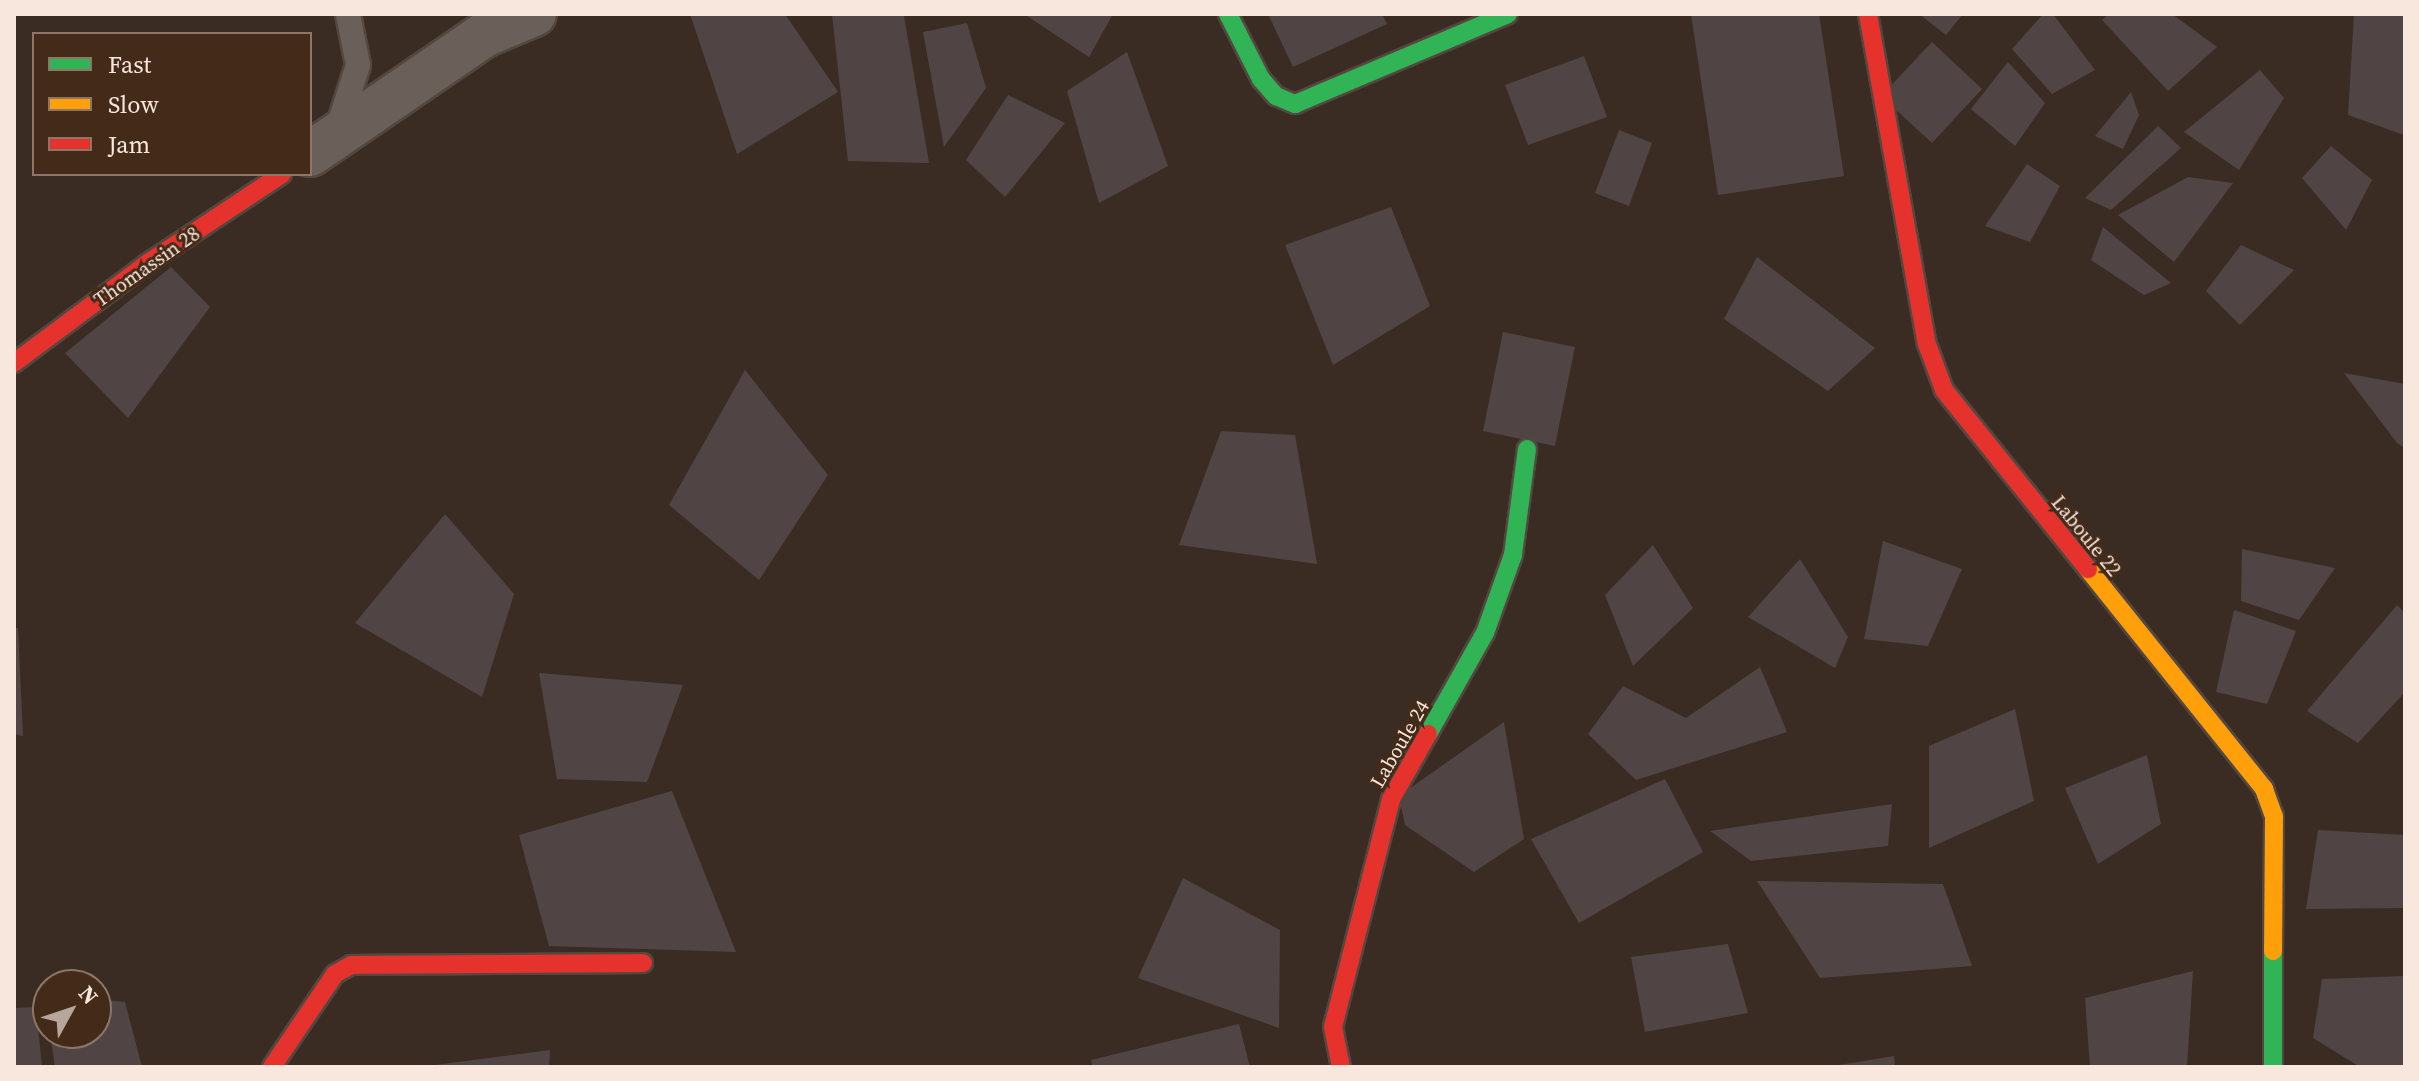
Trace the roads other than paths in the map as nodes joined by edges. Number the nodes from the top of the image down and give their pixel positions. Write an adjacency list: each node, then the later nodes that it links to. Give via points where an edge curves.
1 (348, 14): 6 (lane, via 358,65)
2 (534, 14): 6 (street, via 484,35)
3 (1228, 14): 4 (street, via 1261,79 1276,96 1295,104)
4 (1508, 14)
5 (1868, 14): 13 (street, Laboule 22, via 1927,344 1944,390 2264,789 2274,816)
6 (322, 145)
7 (279, 176): 8 (street, Thomassin 28, via 148,263)
8 (14, 363)
9 (1527, 449): 12 (street, Laboule 24, via 1513,555 1485,633 1391,799 1333,1027)
10 (643, 963): 11 (street, via 351,965 335,974)
11 (272, 1067)
12 (1341, 1067)
13 (2273, 1067)

